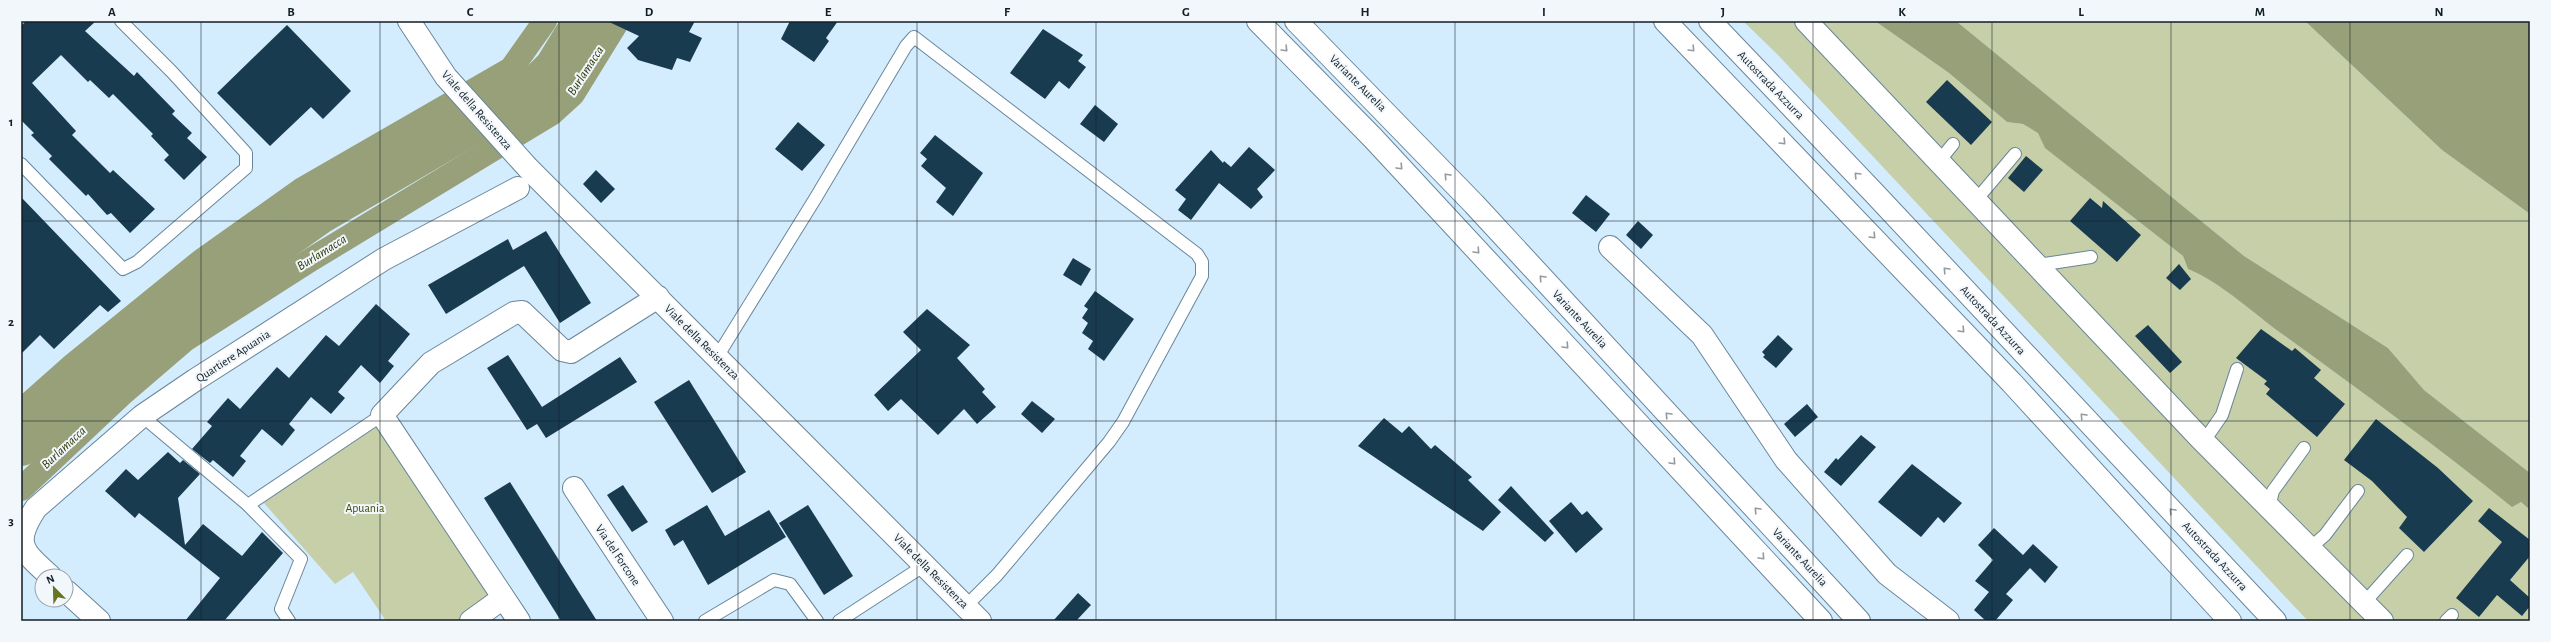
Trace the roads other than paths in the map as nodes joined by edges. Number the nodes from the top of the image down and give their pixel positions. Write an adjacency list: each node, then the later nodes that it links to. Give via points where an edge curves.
1 (121, 21): 13 (lane, via 246,153 246,168 137,262 122,269)
2 (409, 21): 9 (main road, Viale della Resistenza)
3 (426, 21): 9 (main road, Viale della Resistenza)
4 (1258, 21): 46 (main road, one-way to 46, via 1373,138)
5 (1296, 21): 47 (main road, Variante Aurelia, one-way to 5, via 1474,204)
6 (1665, 21): 49 (main road, one-way to 49, via 2001,371)
7 (1710, 21): 50 (main road, Autostrada Azzurra, one-way to 7, via 1876,194)
8 (1806, 21): 12 (main road)
9 (432, 56): 19 (main road, Viale della Resistenza, via 446,77 528,168)
10 (1953, 144): 12 (lane)
11 (2015, 154): 15 (lane)
12 (1940, 160): 15 (main road)
13 (21, 164)
14 (518, 188): 23 (main road, Quartiere Apuania, via 384,259)
15 (1977, 199): 18 (main road)
16 (1610, 247): 48 (main road, via 1702,335 1786,460 1887,574)
17 (2091, 257): 18 (lane)
18 (2038, 265): 24 (main road)
19 (658, 297): 20 (main road, Viale della Resistenza); 22 (main road, via 571,352 562,350 522,312 514,313 431,363)
20 (717, 357): 32 (main road, Viale della Resistenza); 37 (lane, via 906,46 914,37 1197,254 1202,262 1202,276 1123,422 997,575)
21 (2237, 369): 24 (lane, via 2222,415)
22 (382, 415): 28 (lane); 35 (main road)
23 (142, 416): 28 (lane); 33 (main road, Quartiere Apuania, via 36,508 22,536 24,550)
24 (2204, 442): 29 (main road)
25 (2304, 448): 29 (lane, via 2273,491)
26 (574, 488): 42 (main road, Via del Forcone)
27 (2358, 490): 30 (lane, via 2325,535)
28 (248, 505): 39 (lane, via 301,559 281,609)
29 (2269, 507): 30 (main road)
30 (2310, 548): 36 (main road)
31 (2407, 555): 36 (lane)
32 (926, 565): 37 (main road, Viale della Resistenza); 45 (lane)
33 (42, 568)
34 (74, 598): 38 (main road)
35 (503, 598): 40 (main road); 41 (main road)
36 (2364, 603): 51 (main road)
37 (973, 614)
38 (100, 621)
39 (289, 621)
40 (471, 621)
41 (519, 621)
42 (662, 621)
43 (705, 621): 44 (lane, via 774,580 790,584)
44 (817, 621)
45 (839, 621)
46 (1821, 621)
47 (1859, 621)
48 (1948, 621)
49 (2230, 621)
50 (2275, 621)
51 (2382, 621)

